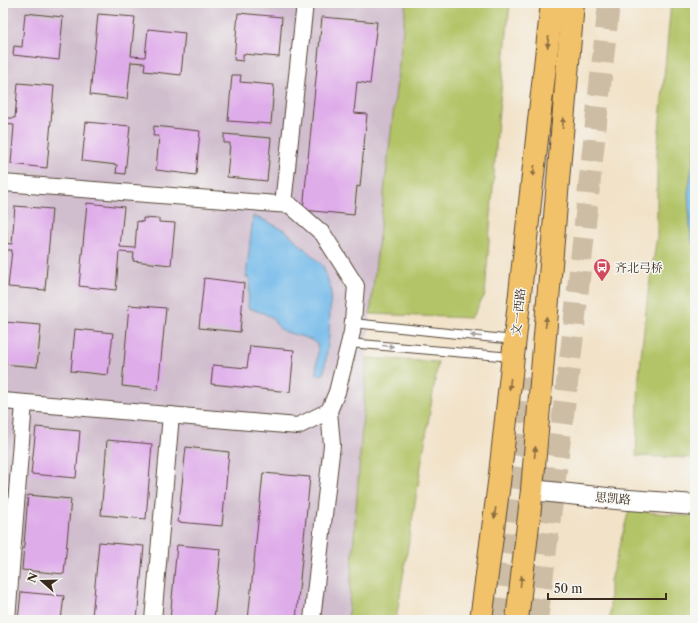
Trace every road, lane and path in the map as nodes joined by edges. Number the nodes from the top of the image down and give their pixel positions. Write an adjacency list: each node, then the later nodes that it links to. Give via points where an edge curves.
1 (305, 3): 5 (street)
2 (552, 3): 8 (main road, 文一西路, one-way to 8)
3 (573, 3): 13 (main road, one-way to 3)
4 (3, 183): 5 (street)
5 (283, 204): 6 (street, via 290,205 323,234 356,286)
6 (353, 322): 7 (street); 8 (lane, one-way to 6)
7 (349, 343): 8 (lane, one-way to 8); 11 (street, via 337,392)
8 (514, 348): 18 (main road, 文一西路, one-way to 18)
9 (3, 401): 10 (street)
10 (24, 403): 12 (street); 15 (street)
11 (329, 411): 12 (street, via 298,426); 17 (street, via 332,445)
12 (171, 415): 16 (street)
13 (532, 490): 14 (street, 思凯路); 19 (main road, one-way to 13)
14 (695, 505)
15 (7, 620)
16 (153, 620)
17 (312, 620)
18 (481, 620)
19 (517, 620)

